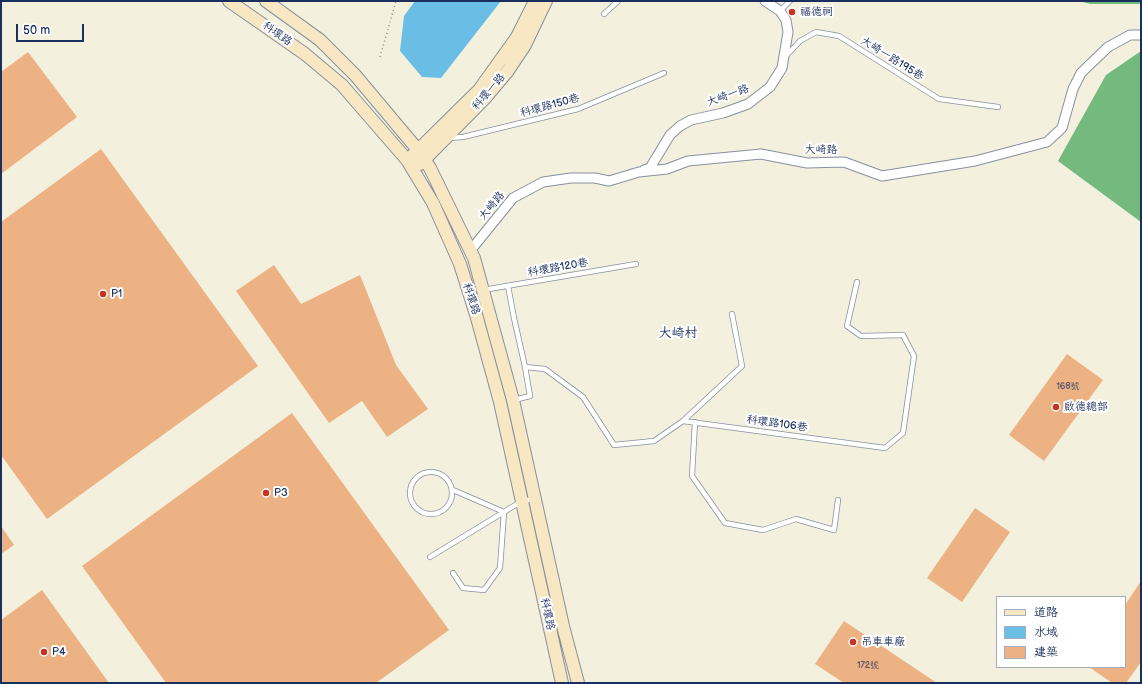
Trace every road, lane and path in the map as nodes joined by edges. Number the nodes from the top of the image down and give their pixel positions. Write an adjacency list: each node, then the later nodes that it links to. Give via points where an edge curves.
1 (229, 1): 18 (street, 科環路, via 305,54 342,85)
2 (266, 1): 17 (street, 科環路, via 320,40 355,75)
3 (396, 1): 12 (path)
4 (535, 1): 16 (street, 科環一路, via 517,37 479,90)
5 (546, 1): 16 (street, 科環一路, via 525,45 507,72 486,97)
6 (618, 1): 10 (lane)
7 (765, 1): 9 (street)
8 (790, 1): 9 (lane)
9 (780, 11): 13 (street, 大崎一路, via 786,20 788,32)
10 (604, 14)
11 (1141, 35): 19 (street, 大崎路, via 1130,35 1108,47 1081,73 1073,89 1062,128 1047,142 975,161 882,176 844,162 807,164 761,154 688,161 667,169)
12 (380, 57)
13 (785, 57): 15 (lane, 大崎一路195巷, via 800,41 816,32 839,36 939,99); 19 (street, 大崎一路, via 770,88 739,107 691,120 680,126 670,136 650,168)
14 (664, 73): 16 (lane, 科環路150巷, via 578,109 454,139)
15 (998, 107)
16 (442, 134): 17 (street, 科環一路)
17 (422, 154): 18 (street, 科環一路); 20 (street, 科環路)
18 (410, 165): 28 (street, 科環路, via 433,203 460,264)
19 (639, 172): 20 (street, 大崎路, via 609,181 571,178 543,182 513,198)
20 (470, 252): 24 (street, 科環路)
21 (636, 264): 23 (lane, 科環路120巷)
22 (857, 282): 30 (lane, 科環路106巷, via 847,326 861,336 903,335 914,356 903,433 885,448)
23 (508, 286): 24 (lane, 科環路120巷); 26 (lane)
24 (483, 290): 27 (street, 科環路)
25 (732, 314): 29 (lane, via 742,366)
26 (526, 367): 27 (lane, via 530,396); 29 (lane, via 545,369 583,397 614,445 654,441)
27 (513, 400): 28 (lane); 32 (street, 科環路)
28 (500, 402): 34 (street, 科環路)
29 (683, 421): 30 (lane, 科環路106巷)
30 (695, 422): 33 (lane, via 692,476 725,523 763,530 796,520 834,530)
31 (453, 490): 31 (lane, via 446,477 425,472 413,481 410,495 415,508 434,515 446,509); 35 (lane)
32 (534, 499): 34 (lane); 39 (street, 科環路)
33 (838, 500)
34 (522, 501): 35 (lane); 38 (street, 科環路)
35 (504, 512): 36 (lane); 37 (lane, via 500,568 484,590 463,588)
36 (430, 557)
37 (453, 573)
38 (562, 683)
39 (578, 683)

